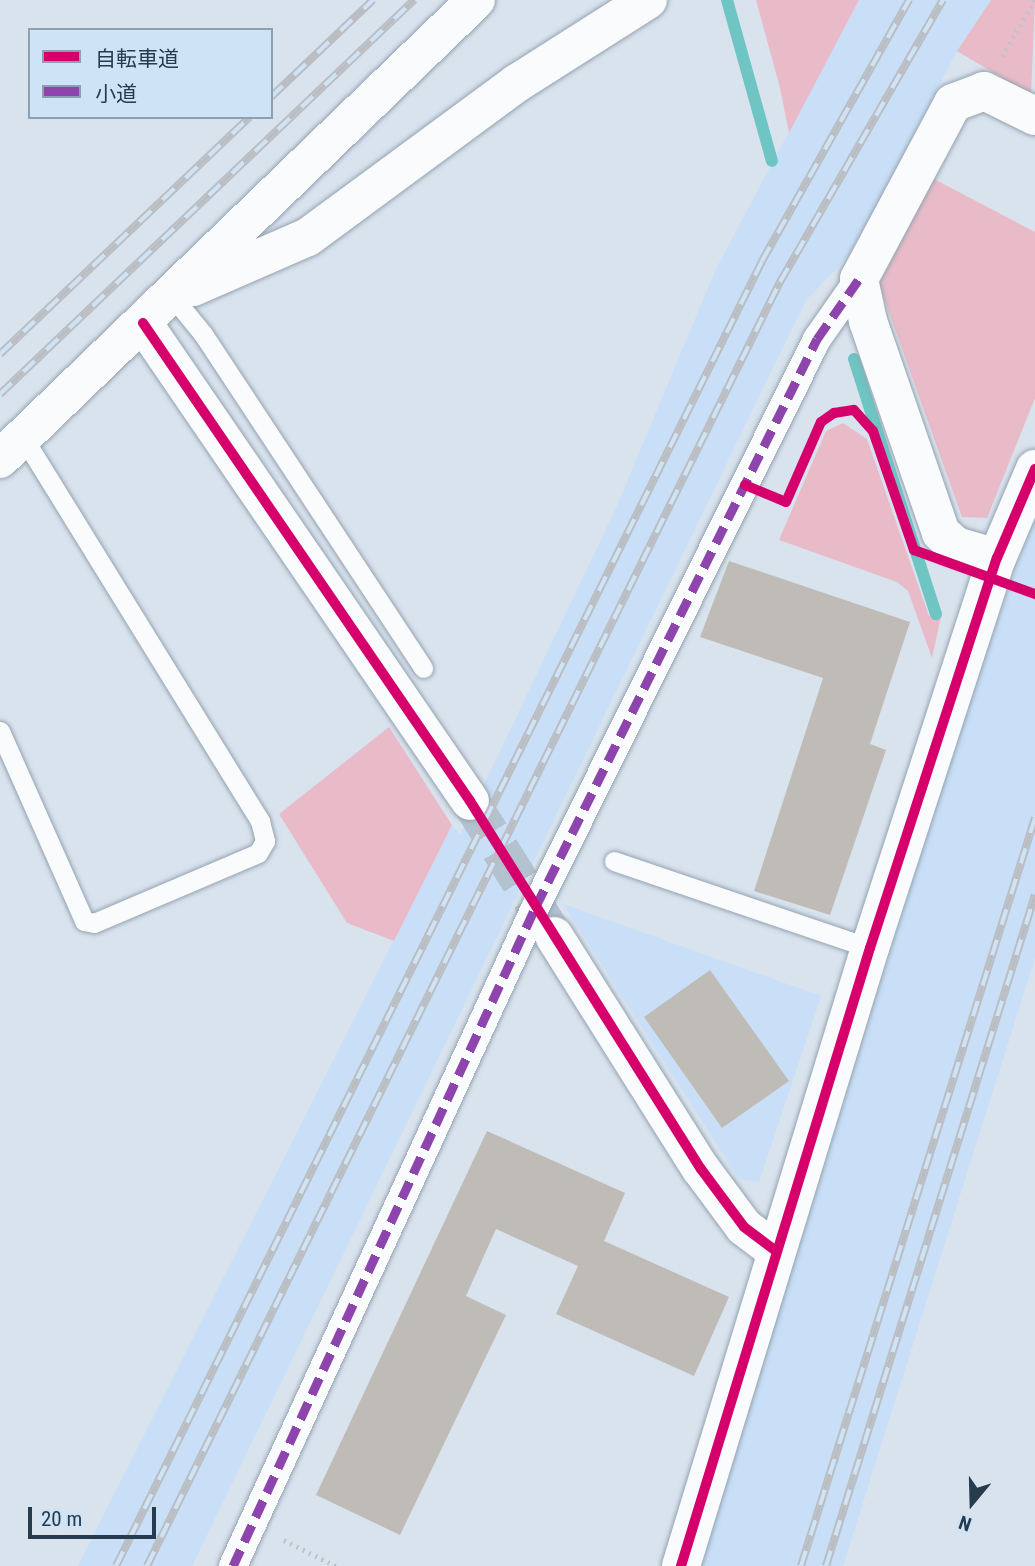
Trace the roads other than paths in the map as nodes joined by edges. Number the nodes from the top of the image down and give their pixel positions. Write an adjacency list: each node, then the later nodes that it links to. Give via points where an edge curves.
1 (476, 0): 5 (street)
2 (648, 0): 5 (street, via 517,83 308,237)
3 (1035, 116): 4 (street, via 984,91 953,103)
4 (859, 279): 9 (street, via 868,321 941,533 956,546); 17 (street, via 817,338 536,906)
5 (172, 296): 6 (street); 10 (lane, via 203,334)
6 (143, 323): 7 (street); 12 (street)
7 (11, 448): 11 (lane, via 260,821 265,841 258,853 94,923 84,921)
8 (1035, 469): 9 (street)
9 (997, 558): 15 (street)
10 (423, 668)
11 (0, 731)
12 (470, 801)
13 (614, 861): 15 (lane)
14 (554, 936): 16 (street, via 701,1169 744,1227)
15 (870, 948): 16 (street)
16 (776, 1251): 18 (street)
17 (233, 1566)
18 (681, 1566)

